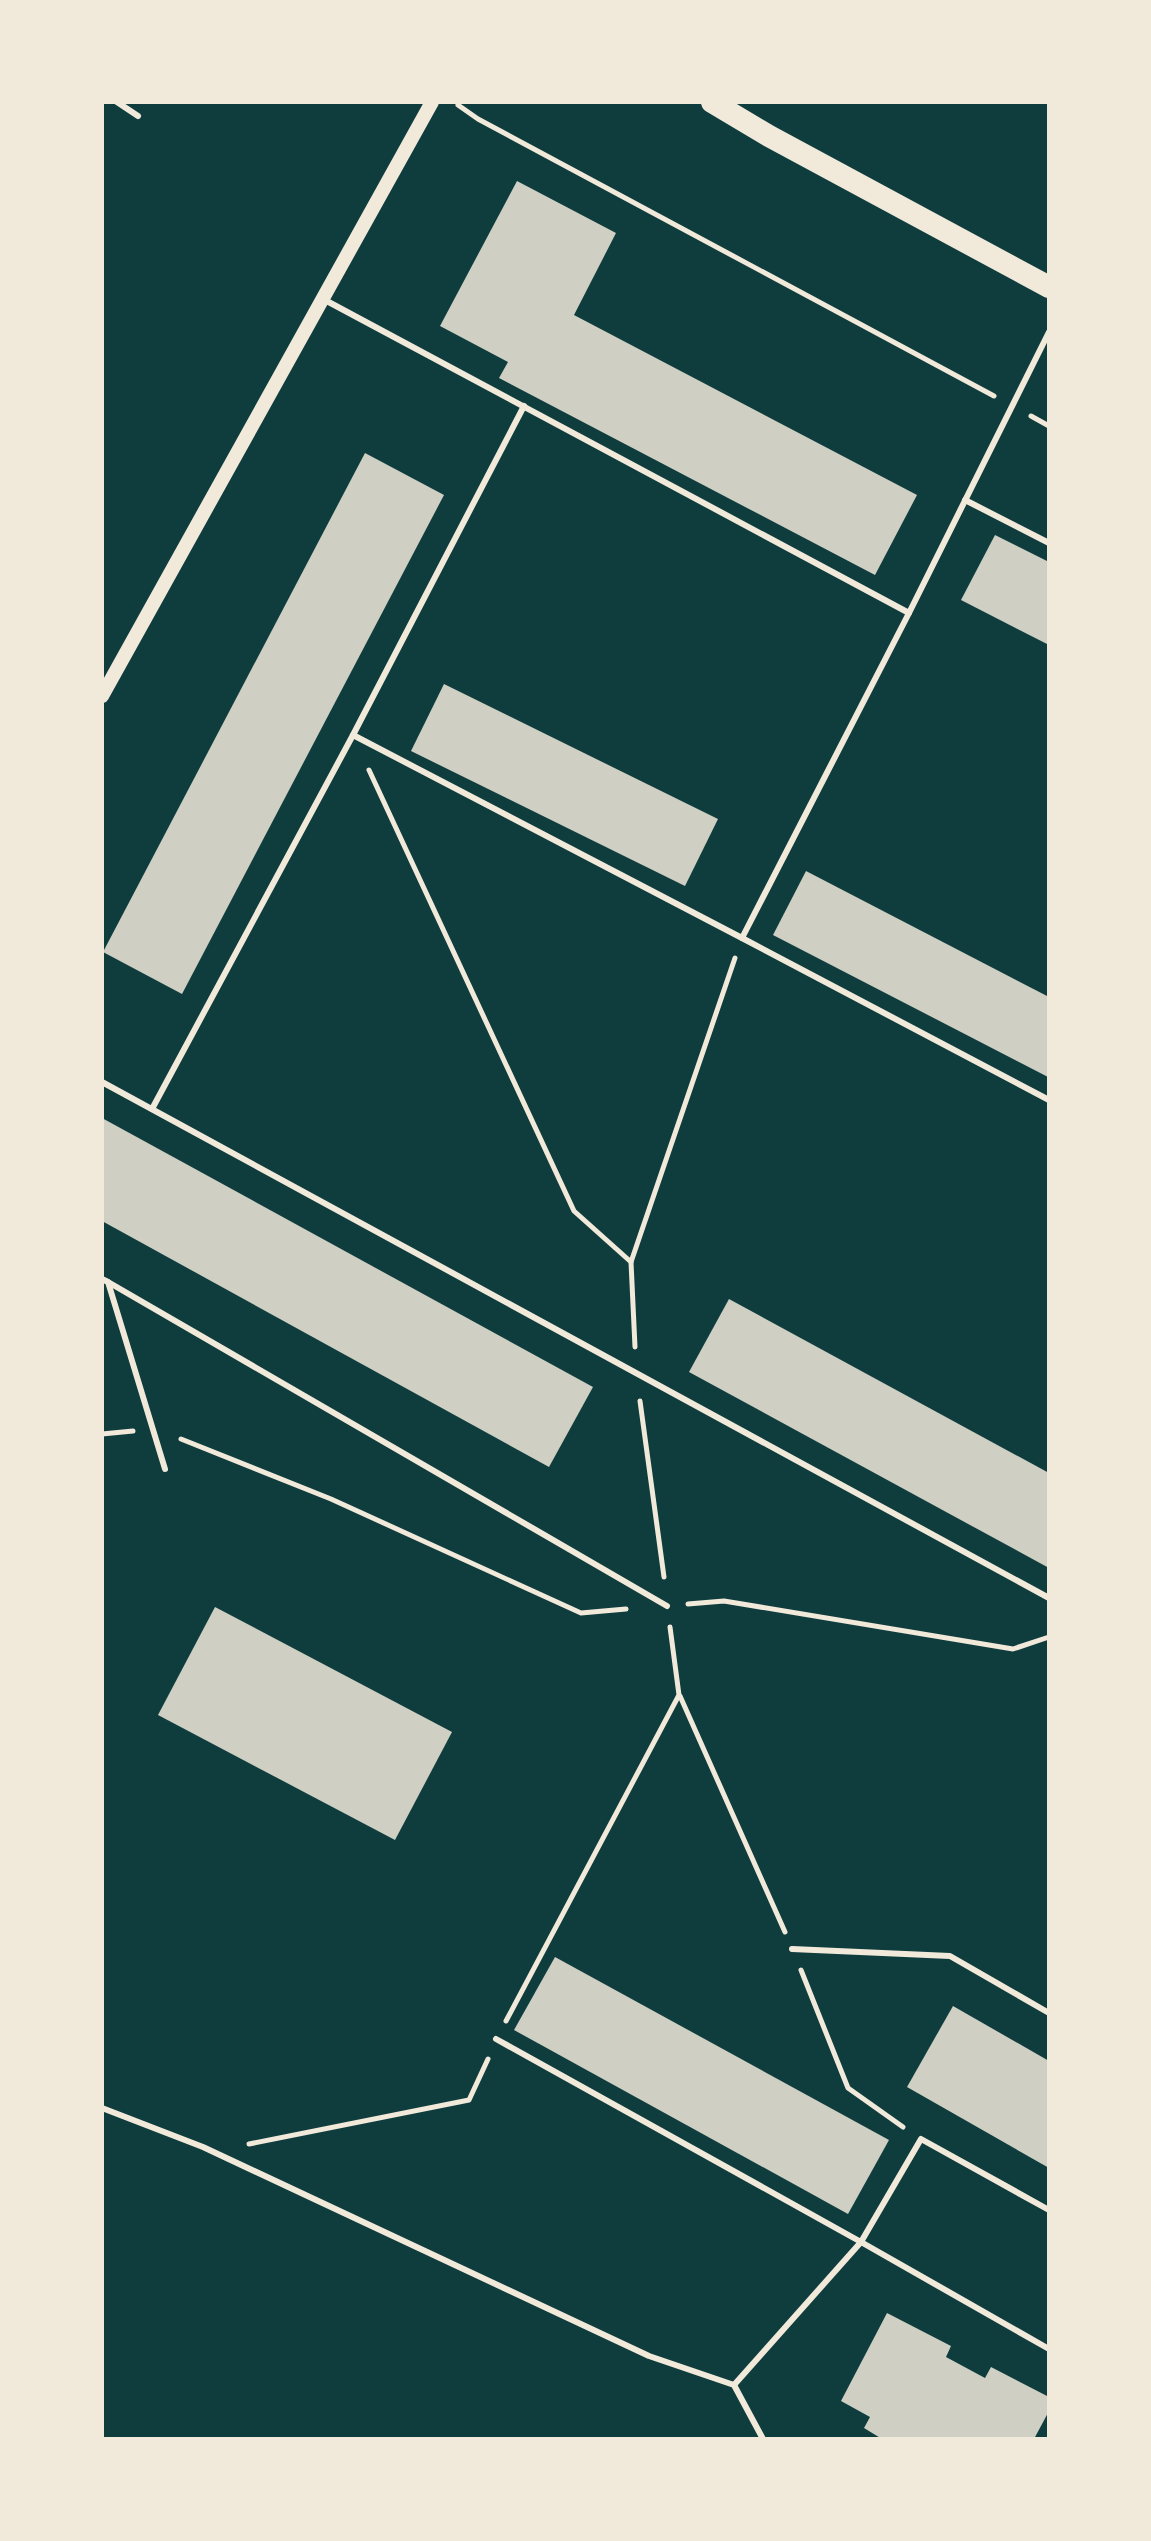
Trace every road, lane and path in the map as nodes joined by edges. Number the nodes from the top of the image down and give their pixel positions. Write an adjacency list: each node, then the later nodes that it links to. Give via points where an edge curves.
1 (117, 102): 5 (lane)
2 (432, 102): 7 (street)
3 (454, 102): 10 (path)
4 (712, 102): 6 (highway)
5 (138, 116)
6 (1049, 287)
7 (323, 299): 9 (lane); 15 (street)
8 (1049, 332): 10 (lane)
9 (524, 406): 14 (lane); 16 (lane)
10 (1012, 406): 11 (path); 12 (lane)
11 (1049, 426)
12 (965, 500): 13 (lane); 14 (lane)
13 (1049, 543)
14 (909, 613): 17 (lane)
15 (102, 696)
16 (353, 735): 17 (lane); 20 (lane); 21 (path, via 574,1211)
17 (742, 938): 19 (lane); 21 (path)
18 (102, 1082): 20 (lane)
19 (1049, 1100)
20 (152, 1109): 23 (lane)
21 (631, 1262): 23 (path)
22 (105, 1280): 24 (lane); 26 (lane)
23 (637, 1374): 25 (lane); 26 (path)
24 (165, 1469)
25 (1049, 1598)
26 (667, 1606): 29 (path, via 679,1695)
27 (792, 1949): 28 (lane, via 950,1956)
28 (1049, 2013)
29 (496, 2039): 31 (path, via 469,2100); 33 (lane)
30 (102, 2108): 31 (lane)
31 (212, 2152): 35 (lane, via 649,2356)
32 (1049, 2210): 33 (lane, via 921,2139)
33 (861, 2242): 34 (lane); 35 (lane)
34 (1049, 2349)
35 (734, 2385): 36 (lane)
36 (763, 2439)

